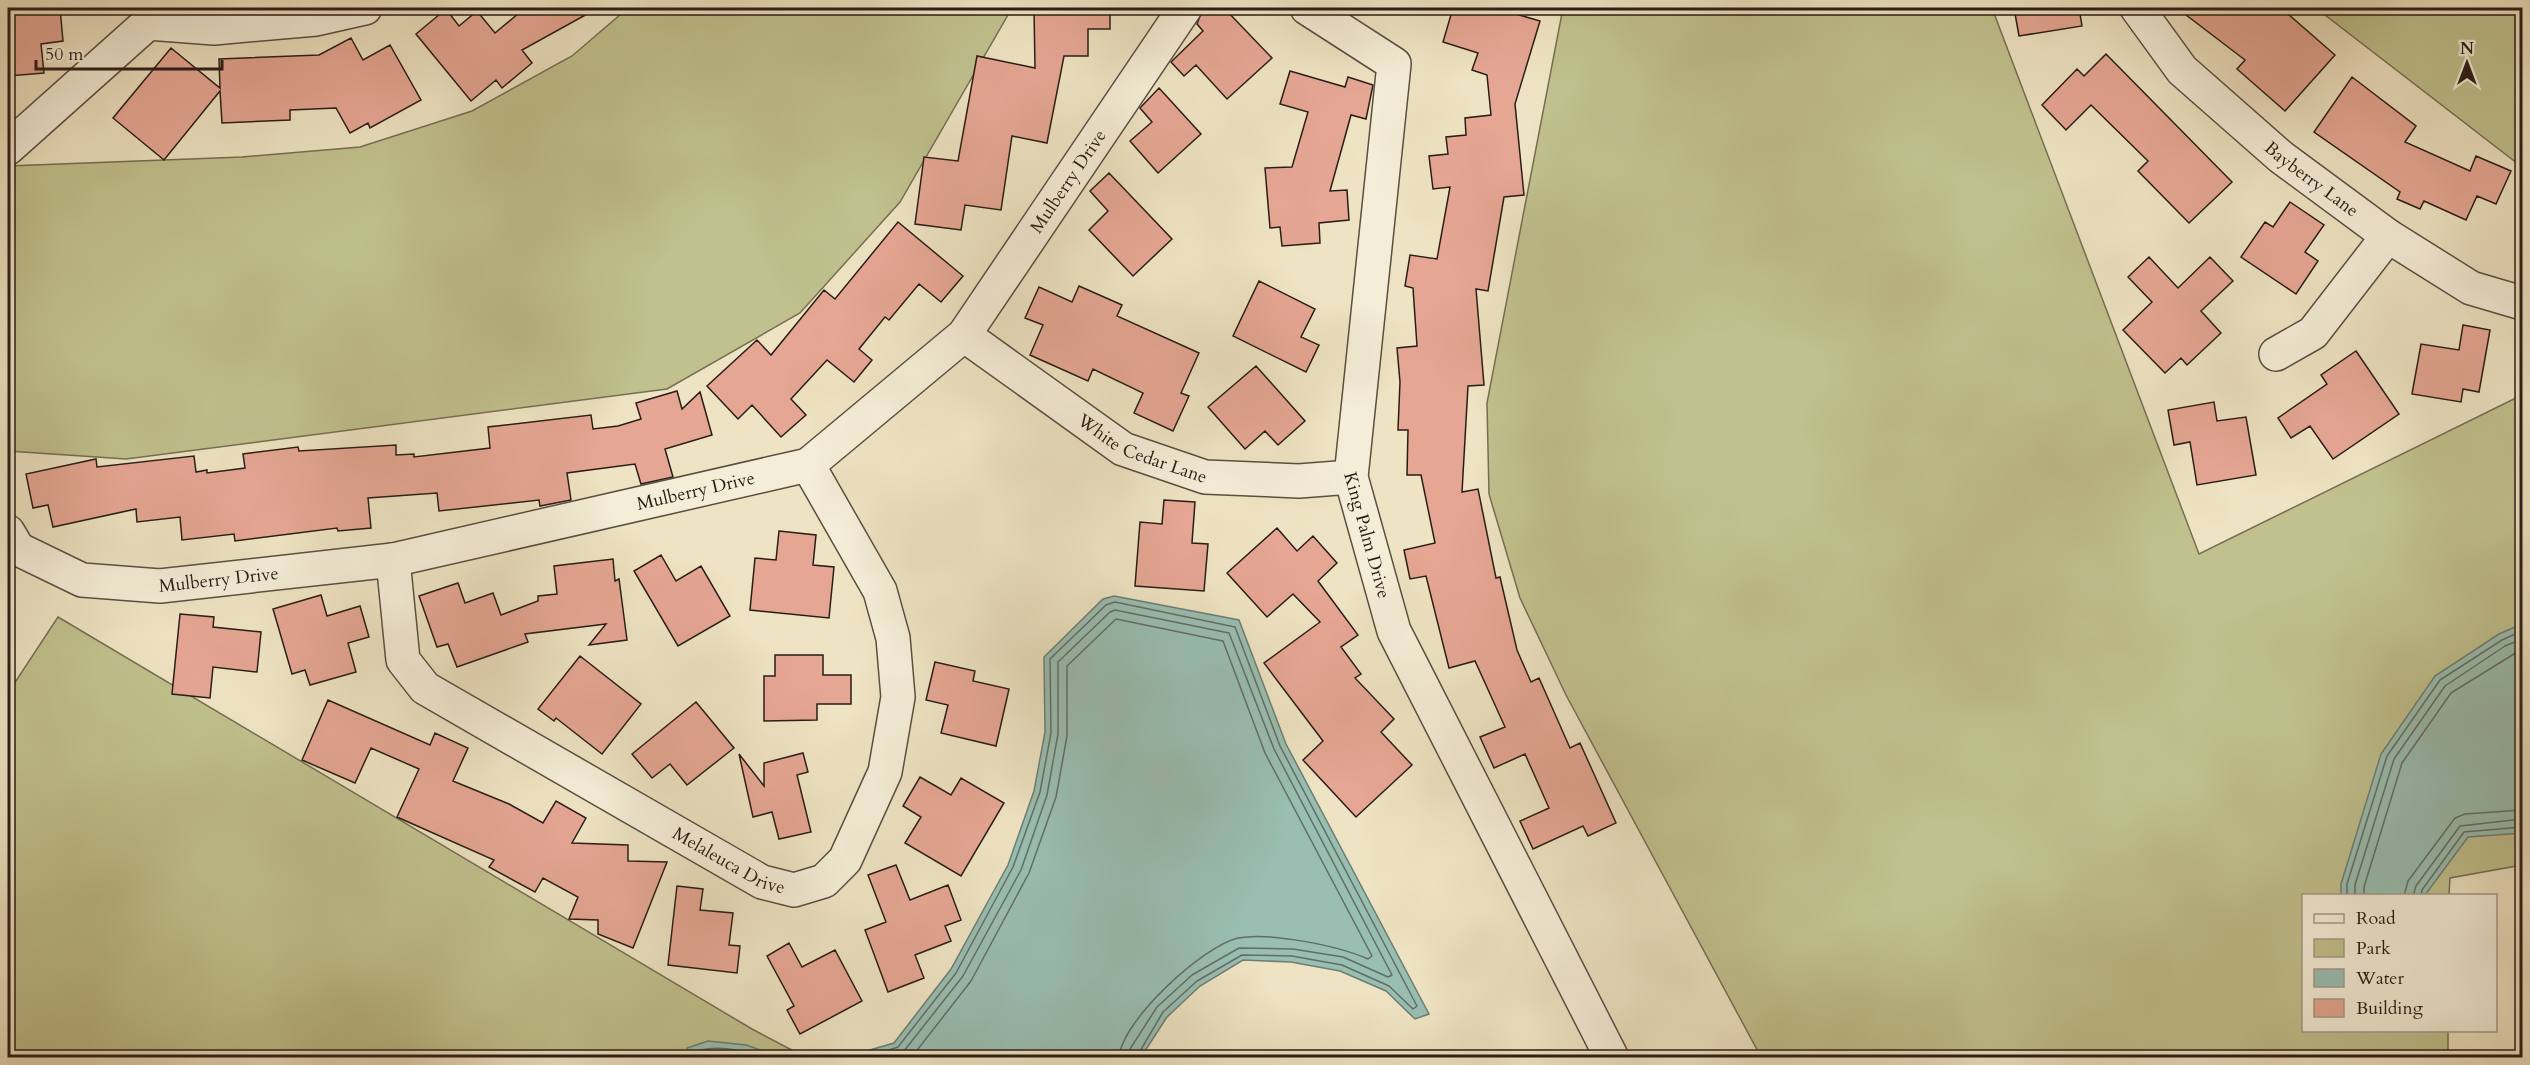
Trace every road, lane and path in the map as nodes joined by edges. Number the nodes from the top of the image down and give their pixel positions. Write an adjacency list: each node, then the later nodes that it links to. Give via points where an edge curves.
1 (365, 8): 5 (street, via 316,19 214,28)
2 (1185, 8): 9 (street, Mulberry Drive)
3 (1307, 8): 12 (street, King Palm Drive, via 1394,64)
4 (2137, 8): 7 (street, Bayberry Lane, via 2182,70 2281,157)
5 (147, 15): 6 (street, via 76,90)
6 (8, 148)
7 (2388, 236): 8 (street, Bayberry Lane, via 2471,288); 10 (street, via 2313,333)
8 (2523, 303)
9 (964, 334): 11 (street, Mulberry Drive); 12 (street, White Cedar Lane, via 1123,450 1205,477 1299,481)
10 (2276, 354)
11 (808, 465): 14 (street, Mulberry Drive); 14 (street, Melaleuca Drive, via 880,591 892,638 898,697 885,772 845,860 824,881 794,890 762,882 424,688 403,660)
12 (1351, 477): 15 (street, King Palm Drive, via 1394,631)
13 (8, 532): 14 (street, Mulberry Drive, via 18,549 82,580 160,586)
14 (393, 560)
15 (1611, 1058)

